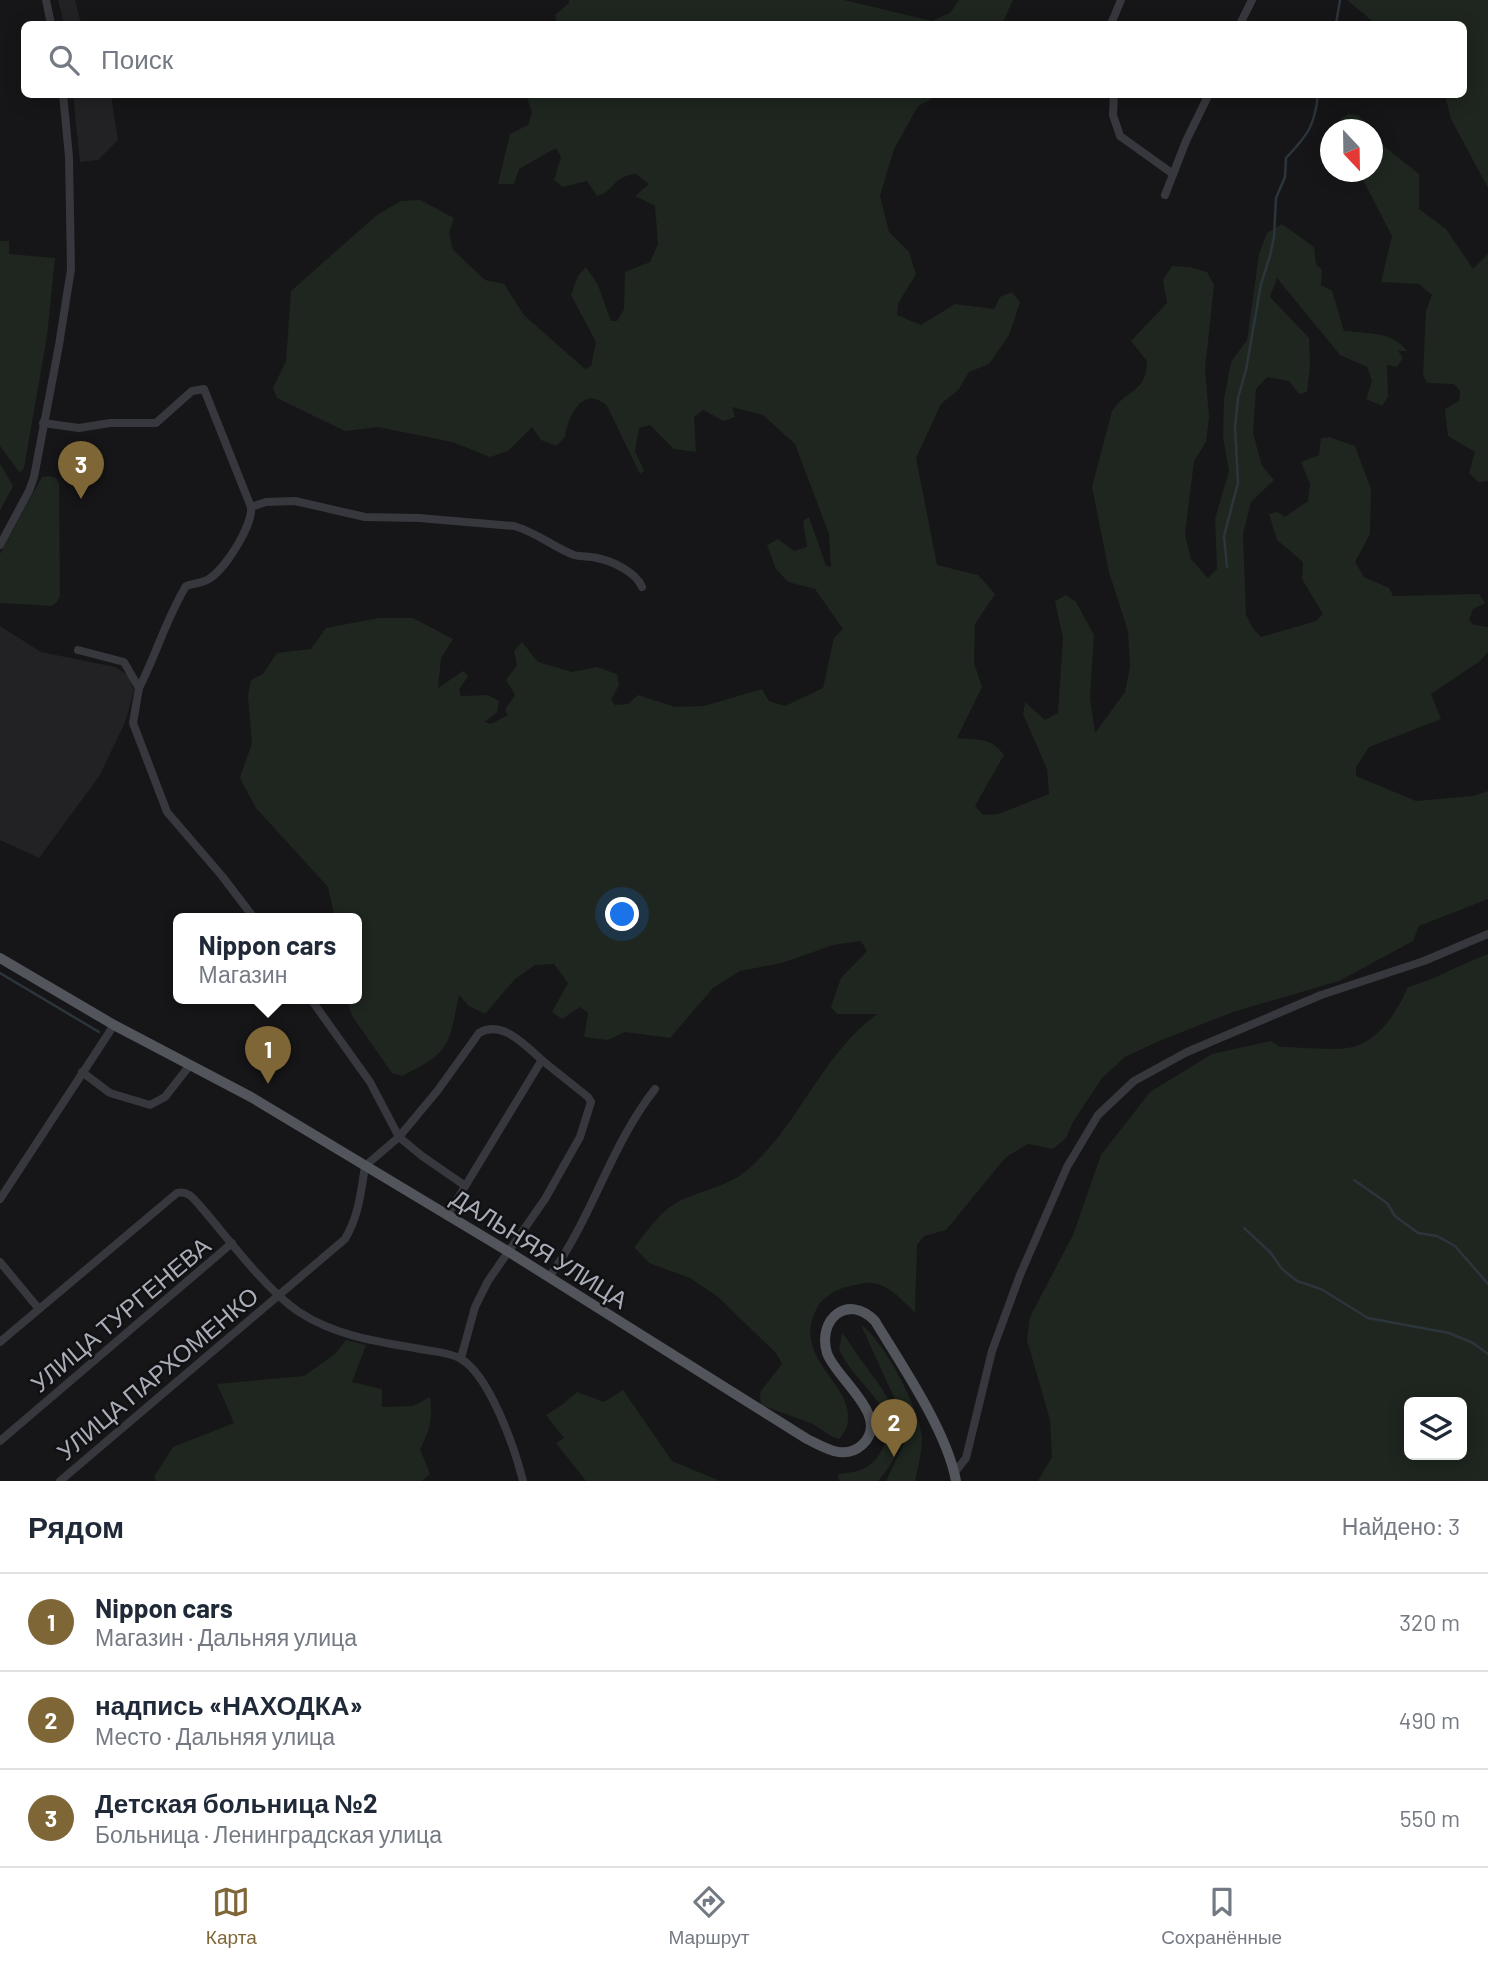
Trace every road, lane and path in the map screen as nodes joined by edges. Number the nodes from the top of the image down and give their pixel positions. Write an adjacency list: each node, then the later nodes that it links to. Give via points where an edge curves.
1 (46, 0): 4 (street)
2 (1121, 0): 5 (street)
3 (1252, 0): 6 (street)
4 (50, 21)
5 (1112, 21)
6 (1242, 21)
7 (63, 98): 12 (street, via 71,269)
8 (1114, 98): 10 (street, via 1113,115 1120,136)
9 (1207, 98): 10 (street)
10 (1173, 174): 11 (street)
11 (1165, 195)
12 (43, 423): 13 (street, via 79,428 156,423 192,391 204,389); 14 (street, via 29,491)
13 (251, 507): 15 (street, via 295,501 365,517 514,526 576,555 617,565 639,579); 17 (street, via 251,519 220,569 208,579 186,586 173,607)
14 (0, 545)
15 (642, 587)
16 (78, 650): 17 (street, via 124,662)
17 (139, 688): 18 (street, via 133,723 167,812)
18 (250, 913)
19 (1488, 934): 41 (street, via 1321,995 1187,1052 1134,1081 1098,1115 1067,1167 1020,1275 992,1351 966,1458)
20 (0, 958): 22 (main road, ДАЛЬНЯЯ УЛИЦА)
21 (314, 1004): 27 (street, via 370,1082)
22 (114, 1025): 24 (main road, ДАЛЬНЯЯ УЛИЦА); 25 (street)
23 (543, 1061): 27 (street, via 502,1029 487,1028); 29 (street); 33 (street, via 591,1102 580,1137)
24 (190, 1065): 25 (street, via 165,1097 150,1105 110,1093); 28 (main road, ДАЛЬНЯЯ УЛИЦА)
25 (82, 1072): 30 (street)
26 (654, 1089): 35 (street, via 580,1228)
27 (400, 1137): 28 (street); 29 (street)
28 (365, 1166): 31 (main road, ДАЛЬНЯЯ УЛИЦА); 36 (street, УЛИЦА ПАРХОМЕНКО, via 360,1205 345,1239)
29 (464, 1185): 31 (street)
30 (0, 1199)
31 (447, 1216): 33 (main road, ДАЛЬНЯЯ УЛИЦА)
32 (232, 1243): 36 (street); 37 (street, via 188,1194 177,1193); 40 (street, УЛИЦА ТУРГЕНЕВА)
33 (509, 1252): 35 (main road, ДАЛЬНЯЯ УЛИЦА); 39 (street, via 483,1289)
34 (0, 1262): 37 (street)
35 (548, 1277): 41 (main road, ДАЛЬНЯЯ УЛИЦА, via 807,1439 844,1453 867,1440 871,1427 859,1396 833,1366 825,1345 827,1326 836,1314 860,1309 875,1321 939,1433)
36 (279, 1295): 39 (street, via 329,1328); 42 (street, УЛИЦА ПАРХОМЕНКО)
37 (39, 1309): 38 (street)
38 (0, 1342)
39 (461, 1359): 43 (street, via 477,1374 498,1410)
40 (0, 1441)
41 (955, 1476)
42 (60, 1481)
43 (523, 1481)

